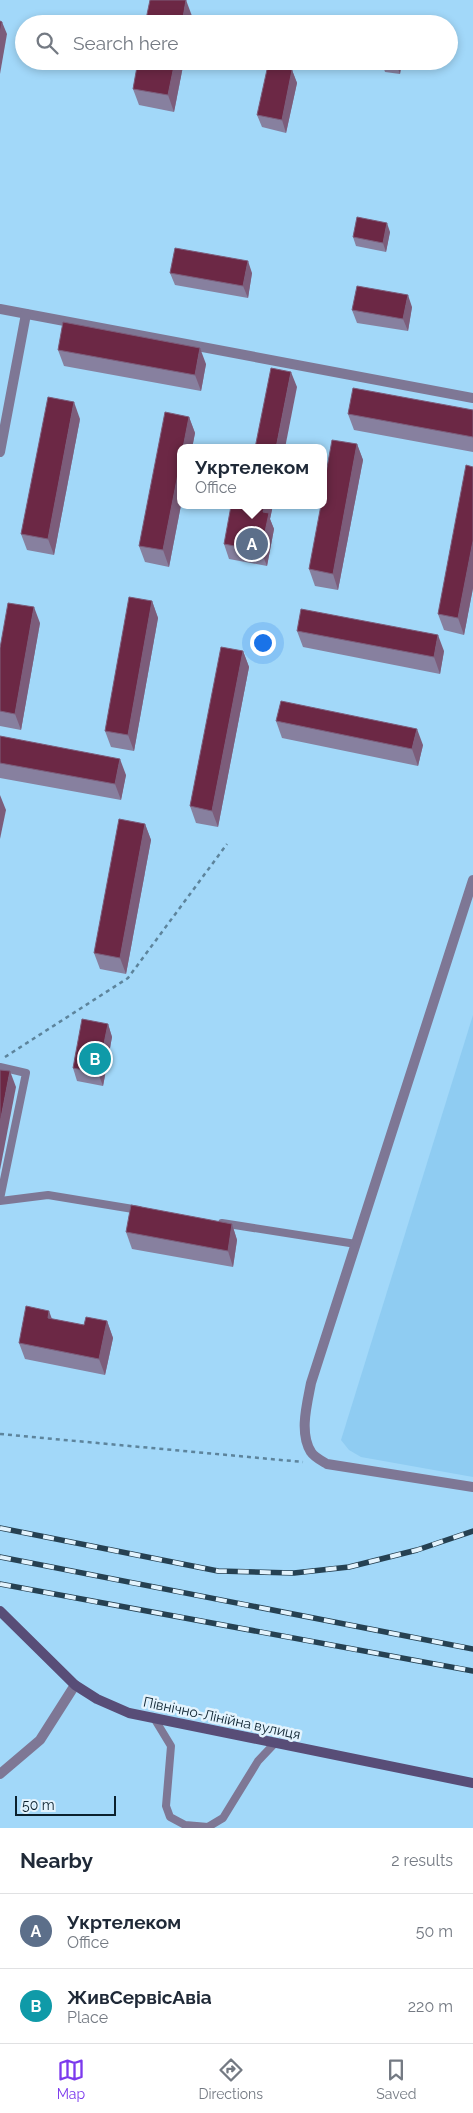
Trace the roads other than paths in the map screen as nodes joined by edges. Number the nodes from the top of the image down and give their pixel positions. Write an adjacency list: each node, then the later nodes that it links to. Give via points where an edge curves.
1 (0, 309): 2 (street)
2 (26, 314): 3 (street); 4 (street)
3 (473, 398)
4 (0, 452)
5 (473, 880): 10 (street)
6 (0, 1067): 7 (lane, via 26,1073)
7 (0, 1200): 8 (lane, via 48,1195)
8 (144, 1210)
9 (212, 1221): 10 (lane)
10 (356, 1244): 11 (street, via 309,1392 306,1438 311,1454 327,1464)
11 (473, 1487)
12 (0, 1611): 13 (street, Північно-Лінійна вулиця)
13 (75, 1685): 14 (street, Північно-Лінійна вулиця, via 129,1713); 16 (street, via 40,1740)
14 (154, 1718): 15 (street, Північно-Лінійна вулиця); 15 (lane, via 171,1746 166,1806 170,1817 185,1825 208,1827 223,1818 258,1761)
15 (275, 1743): 17 (street, Північно-Лінійна вулиця)
16 (0, 1774)
17 (473, 1783)

